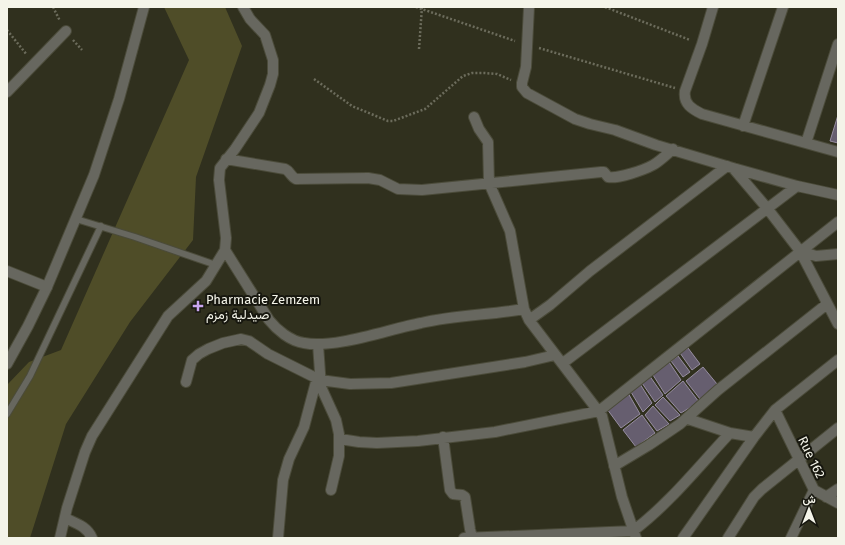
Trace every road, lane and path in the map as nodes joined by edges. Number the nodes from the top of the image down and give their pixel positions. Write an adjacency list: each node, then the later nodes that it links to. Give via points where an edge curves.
1 (144, 7): 31 (street, via 115,113)
2 (243, 7): 25 (street, via 265,35 273,60 273,74 259,113)
3 (416, 7): 8 (path)
4 (529, 7): 11 (street)
5 (604, 7): 12 (path)
6 (713, 7): 12 (street)
7 (783, 7): 21 (street)
8 (422, 8): 11 (path); 14 (path)
9 (7, 30): 15 (path)
10 (66, 31): 15 (street)
11 (527, 44): 17 (street, via 526,68 522,83); 18 (path)
12 (702, 44): 18 (street)
13 (838, 44): 22 (street)
14 (419, 49)
15 (34, 63): 19 (street)
16 (314, 79): 17 (path, via 352,106 388,122 425,109 463,76 472,73 496,74 511,80)
17 (524, 90): 23 (street, via 575,119)
18 (685, 91): 21 (street, via 686,101 693,110)
19 (7, 92)
20 (474, 117): 27 (street, via 488,142)
21 (743, 126): 22 (street)
22 (806, 143): 24 (street)
23 (673, 149): 26 (street); 27 (street, via 653,165 615,178 601,172)
24 (838, 152)
25 (226, 159): 27 (street, via 285,169 296,179 368,178 380,180 398,189 422,190); 34 (street, via 218,176 226,238)
26 (730, 167): 28 (street); 30 (street); 42 (street, via 590,271)
27 (490, 183): 41 (street, via 510,231)
28 (797, 186): 29 (street); 30 (street)
29 (838, 195)
30 (767, 208): 35 (street); 48 (street)
31 (76, 219): 33 (lane); 39 (street)
32 (838, 222): 35 (street)
33 (101, 226): 37 (lane); 53 (lane, via 30,376)
34 (225, 250): 37 (street); 44 (street, via 276,329 297,341)
35 (800, 251): 36 (street, via 816,256); 40 (street); 52 (street)
36 (838, 254)
37 (216, 266): 67 (street, via 198,289 168,316 92,436)
38 (7, 271): 39 (street)
39 (47, 287): 47 (street)
40 (827, 304): 43 (street); 54 (street, via 718,390)
41 (524, 309): 42 (street); 44 (street, via 438,320 341,342)
42 (529, 320): 45 (street)
43 (838, 324)
44 (318, 344): 49 (street)
45 (555, 356): 48 (street); 49 (street, via 391,383 350,384)
46 (838, 360): 51 (street)
47 (8, 361)
48 (563, 363): 52 (street)
49 (318, 379): 50 (street, via 264,352 249,340 241,339 223,343 199,354 192,360); 59 (street, via 339,429); 71 (street, via 304,427 289,459 283,480)
50 (186, 382)
51 (775, 410): 58 (street); 60 (street, Rue 162)
52 (599, 411): 57 (street, via 495,432); 61 (street, via 605,423)
53 (7, 414)
54 (688, 419): 56 (street); 61 (street)
55 (838, 428): 60 (street)
56 (730, 432): 58 (street); 68 (street, via 676,493)
57 (443, 437): 59 (street, via 383,443); 73 (street, via 450,490 453,494 465,497)
58 (754, 437): 74 (street)
59 (340, 439): 63 (street, via 339,456)
60 (798, 459): 64 (street, Rue 162); 75 (street, via 754,497)
61 (614, 466): 68 (street)
62 (838, 489): 65 (street)
63 (330, 490)
64 (814, 490): 65 (street, Rue 162); 76 (street)
65 (826, 497): 66 (street, Rue 162)
66 (838, 503)
67 (65, 518): 69 (street); 70 (street, via 85,528)
68 (634, 534): 73 (street)
69 (60, 538)
70 (92, 538)
71 (278, 538)
72 (464, 538): 73 (street)
73 (472, 538)
74 (683, 538)
75 (728, 538)
76 (791, 538)

